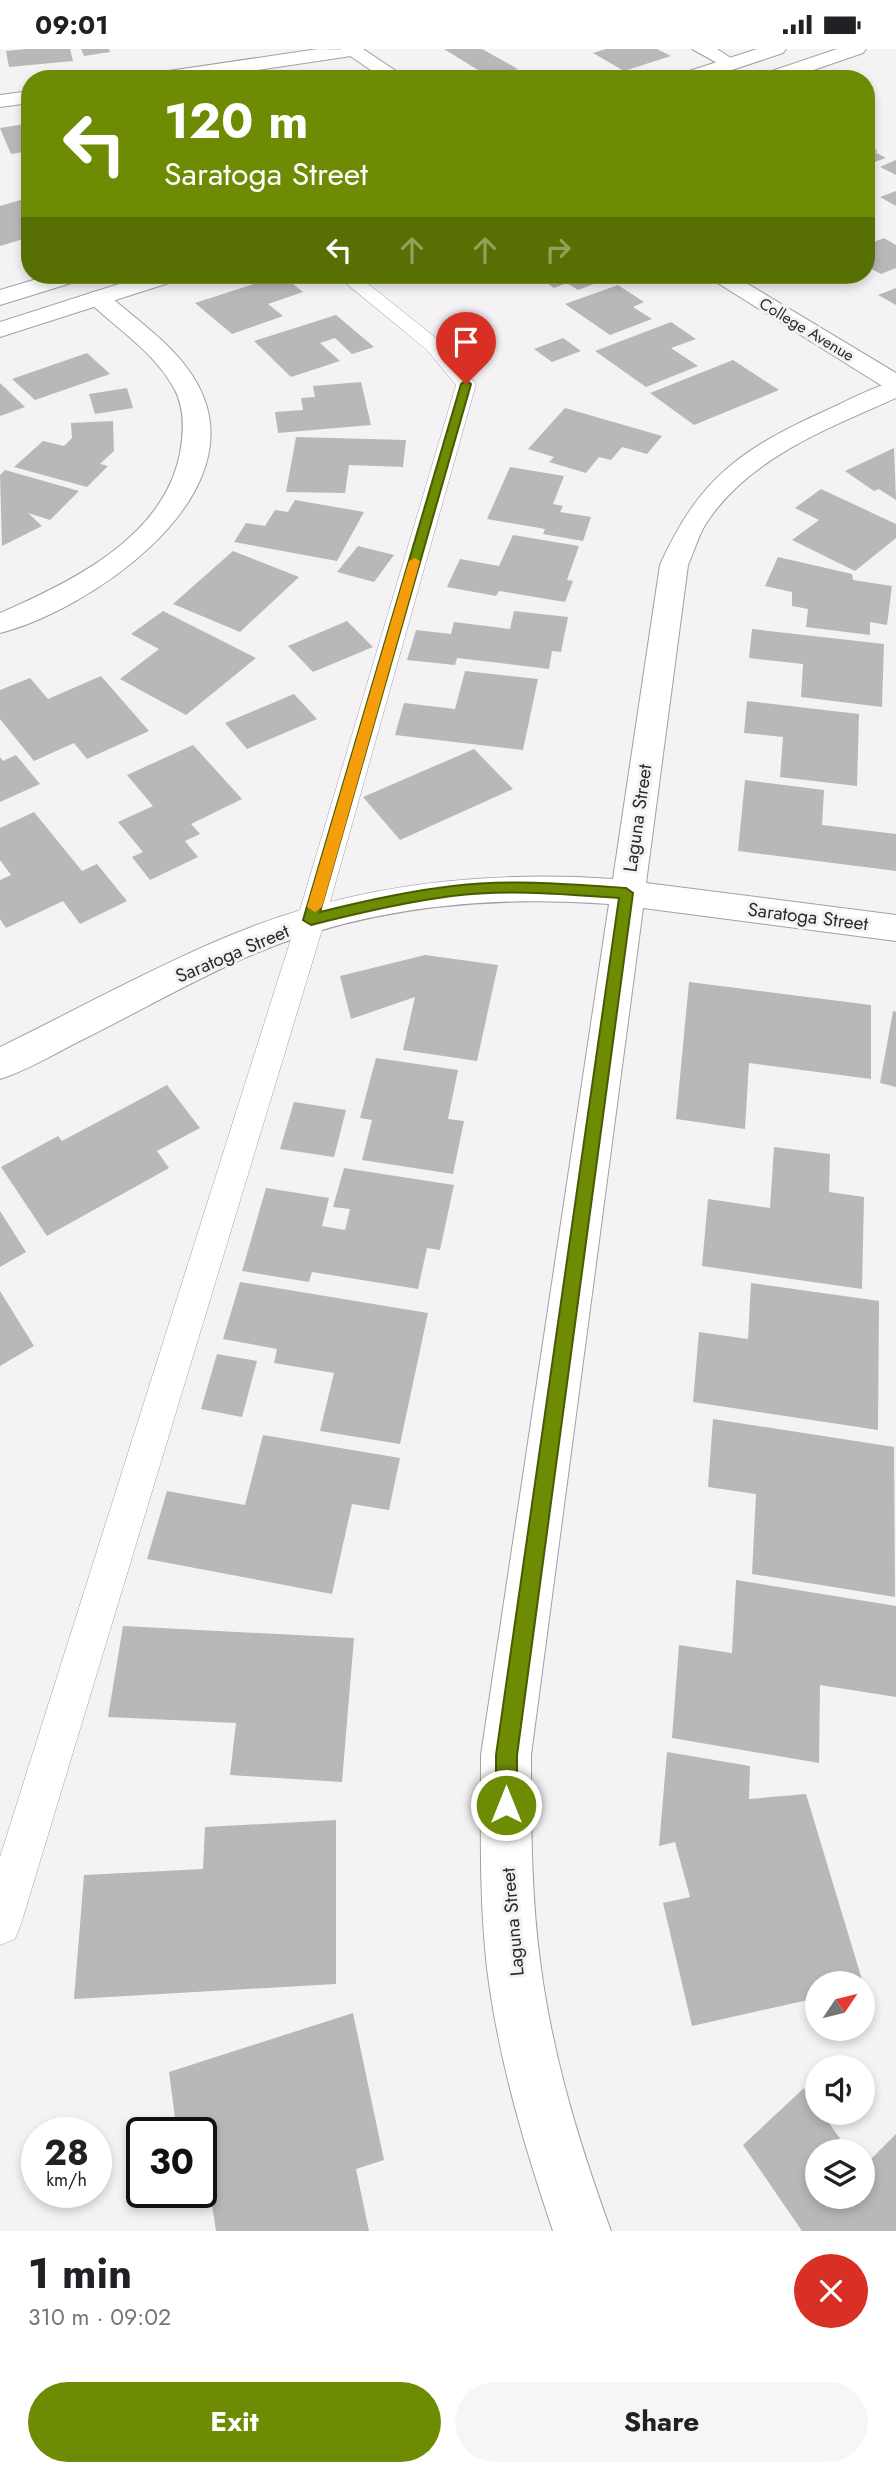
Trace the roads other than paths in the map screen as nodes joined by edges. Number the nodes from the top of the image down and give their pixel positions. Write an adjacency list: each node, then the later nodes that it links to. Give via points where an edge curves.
1 (351, 49): 6 (street); 7 (street)
2 (702, 49): 5 (street)
3 (776, 49): 5 (street)
4 (856, 49): 9 (street)
5 (730, 64): 8 (street)
6 (214, 70)
7 (384, 70)
8 (712, 70)
9 (794, 70)
10 (21, 98): 11 (street)
11 (0, 100)
12 (44, 284): 16 (street)
13 (142, 284): 17 (street)
14 (356, 284): 22 (lane, via 435,346 466,384)
15 (732, 284): 19 (street, College Avenue)
16 (0, 298)
17 (98, 298): 18 (street); 20 (street, via 171,365 188,391 197,420 196,454 184,487 162,520 130,552 48,604)
18 (0, 330)
19 (896, 386): 21 (street, Laguna Street, via 784,440 745,465 690,526 674,565)
20 (0, 624)
21 (626, 893): 22 (street, Saratoga Street, via 543,887 455,891 387,901); 23 (street, Saratoga Street); 26 (street, Laguna Street, via 506,1755 506,1880 518,1999 558,2164)
22 (311, 920): 24 (street, Saratoga Street, via 236,947); 25 (lane)
23 (896, 928)
24 (0, 1064)
25 (0, 1924)
26 (582, 2231)

